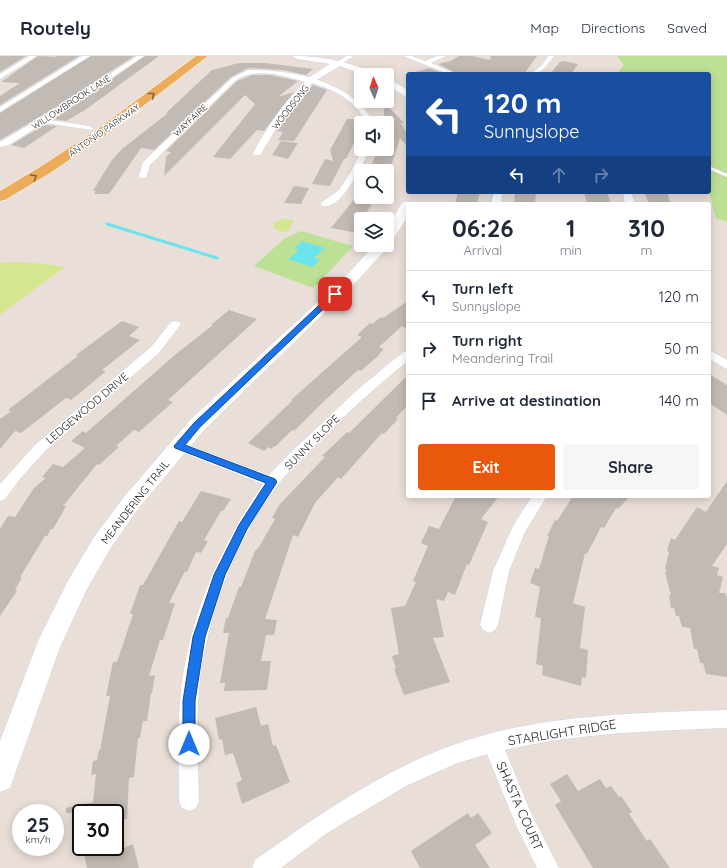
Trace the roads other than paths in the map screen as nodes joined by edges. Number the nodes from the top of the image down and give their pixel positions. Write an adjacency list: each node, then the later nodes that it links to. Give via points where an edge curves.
1 (34, 56): 16 (street)
2 (87, 56): 20 (street)
3 (141, 56): 22 (street, WILLOWBROOK LANE)
4 (186, 56): 23 (main road, ANTONIO PARKWAY)
5 (203, 56): 31 (main road, ANTONIO PARKWAY, one-way to 5, via 99,134)
6 (297, 56): 11 (street)
7 (351, 56): 11 (street, WOODSONG)
8 (406, 56): 12 (street)
9 (443, 56): 12 (street)
10 (551, 56): 15 (street)
11 (339, 63): 13 (street); 17 (street, WOODSONG)
12 (425, 63): 14 (street)
13 (354, 68)
14 (449, 72)
15 (536, 72)
16 (1, 76)
17 (311, 80): 21 (street, via 343,93); 25 (street, WOODSONG, via 299,91 276,122); 29 (street, WAYFAIRE, via 247,72 234,79 164,144 146,164)
18 (394, 86): 19 (street)
19 (406, 94)
20 (0, 110)
21 (366, 116)
22 (43, 121): 23 (street); 24 (street, WILLOWBROOK LANE)
23 (89, 128): 28 (main road, ANTONIO PARKWAY)
24 (0, 145)
25 (257, 153)
26 (363, 156): 32 (street, via 342,192)
27 (711, 168): 30 (lane)
28 (18, 172)
29 (143, 176)
30 (727, 176)
31 (0, 197)
32 (325, 204)
33 (406, 207): 34 (street)
34 (394, 227)
35 (376, 252): 40 (street, MEANDERING TRAIL)
36 (175, 324): 42 (street, LEDGEWOOD DRIVE, via 155,350 40,448)
37 (711, 355): 39 (street)
38 (406, 357): 41 (street, SUNNY SLOPE, via 367,388)
39 (727, 365)
40 (178, 446): 41 (street); 47 (street, MEANDERING TRAIL, via 106,537 77,586 48,647)
41 (272, 482): 48 (street, SUNNY SLOPE, via 243,527 219,575 199,637 189,701)
42 (0, 495)
43 (539, 498): 44 (street, via 518,530 501,570)
44 (489, 625)
45 (727, 719): 46 (street, STARLIGHT RIDGE, via 634,722 536,733)
46 (492, 743): 49 (street, STARLIGHT RIDGE, via 453,755 399,779 320,826); 50 (street, SHASTA COURT, via 523,818)
47 (0, 778)
48 (189, 801)
49 (263, 868)
50 (548, 868)

